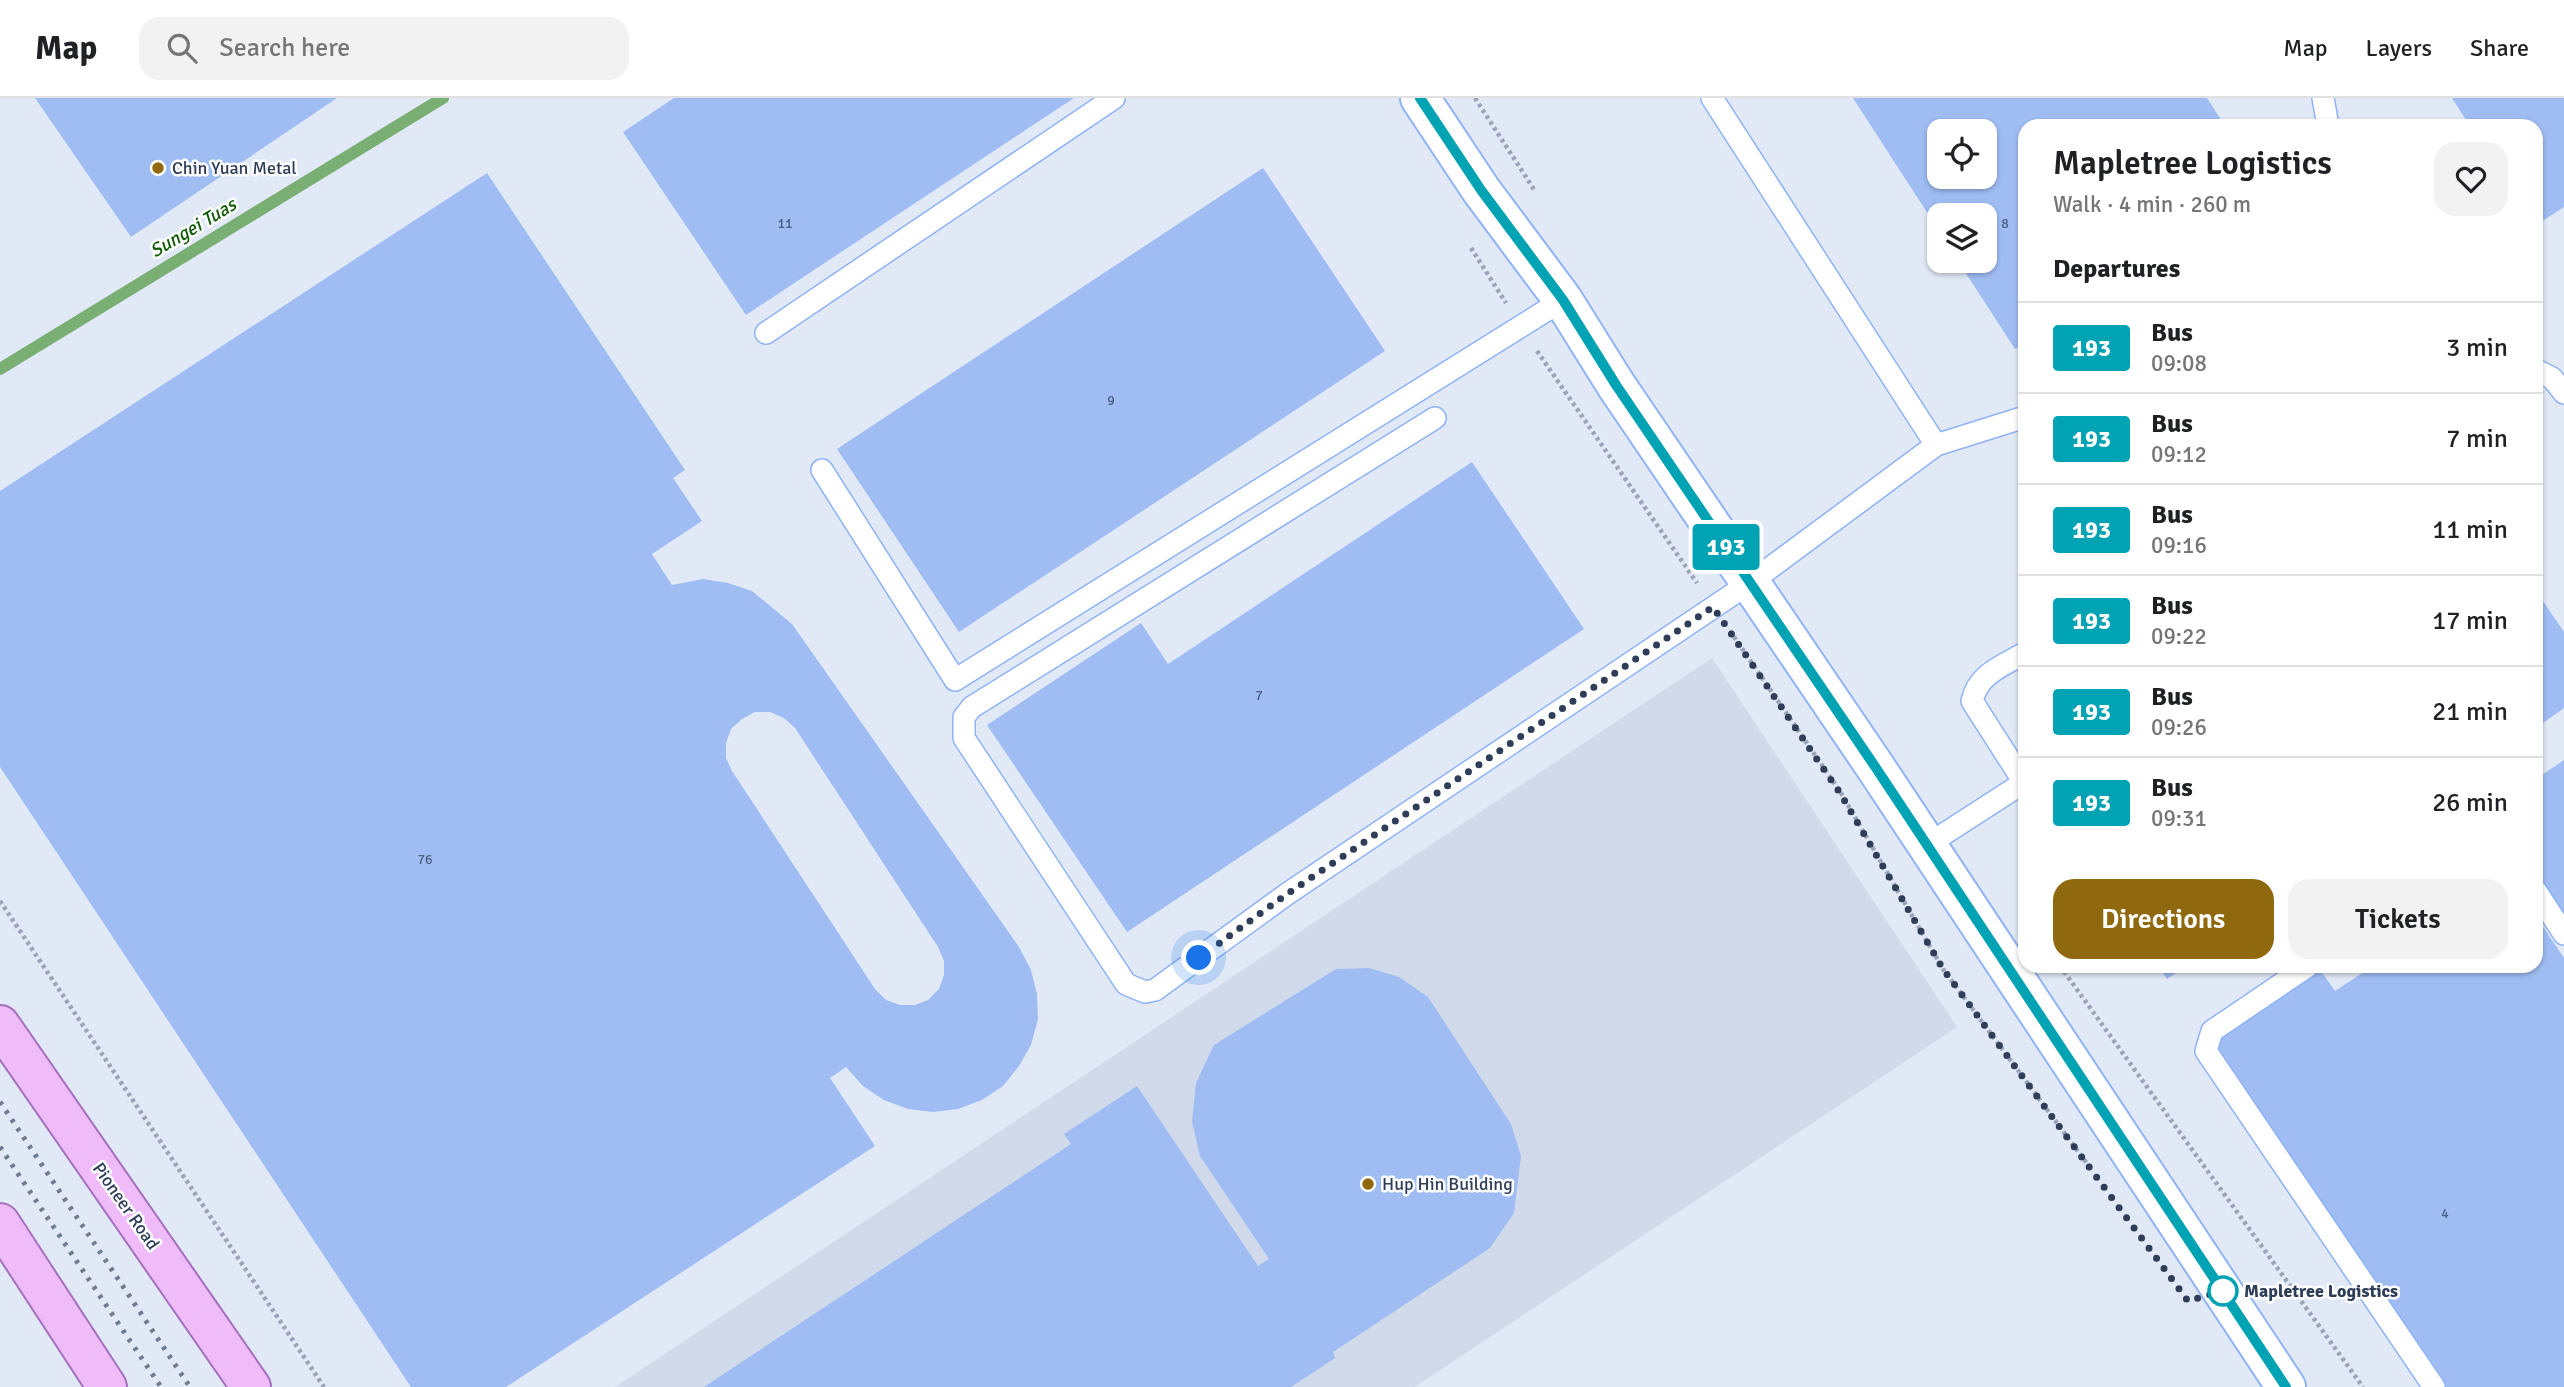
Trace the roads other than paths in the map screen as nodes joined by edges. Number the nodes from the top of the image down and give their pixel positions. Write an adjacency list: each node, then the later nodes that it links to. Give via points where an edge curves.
1 (1114, 98): 7 (lane)
2 (1420, 98): 6 (street)
3 (1712, 98): 12 (lane)
4 (2323, 98): 5 (lane)
5 (2327, 119)
6 (1563, 300): 13 (lane, via 956,680); 14 (street)
7 (766, 333)
8 (2543, 374): 9 (lane)
9 (2564, 393)
10 (1435, 418): 14 (lane, via 972,707 964,717 964,738 1126,984 1145,992 1155,990 1287,894)
11 (2018, 419): 12 (lane)
12 (1936, 444): 14 (lane)
13 (822, 470)
14 (1751, 582): 18 (street)
15 (2018, 657): 16 (lane, via 1982,678 1972,701)
16 (2018, 774)
17 (2018, 788): 18 (lane)
18 (1927, 845): 28 (street)
19 (2543, 902): 20 (lane)
20 (2564, 934)
21 (2298, 973): 29 (lane, via 2212,1031 2206,1051)
22 (0, 1025): 27 (main road, Pioneer Road)
23 (0, 1223): 26 (main road)
24 (0, 1266): 25 (main road)
25 (81, 1387)
26 (107, 1387)
27 (251, 1387)
28 (2286, 1387)
29 (2434, 1387)

